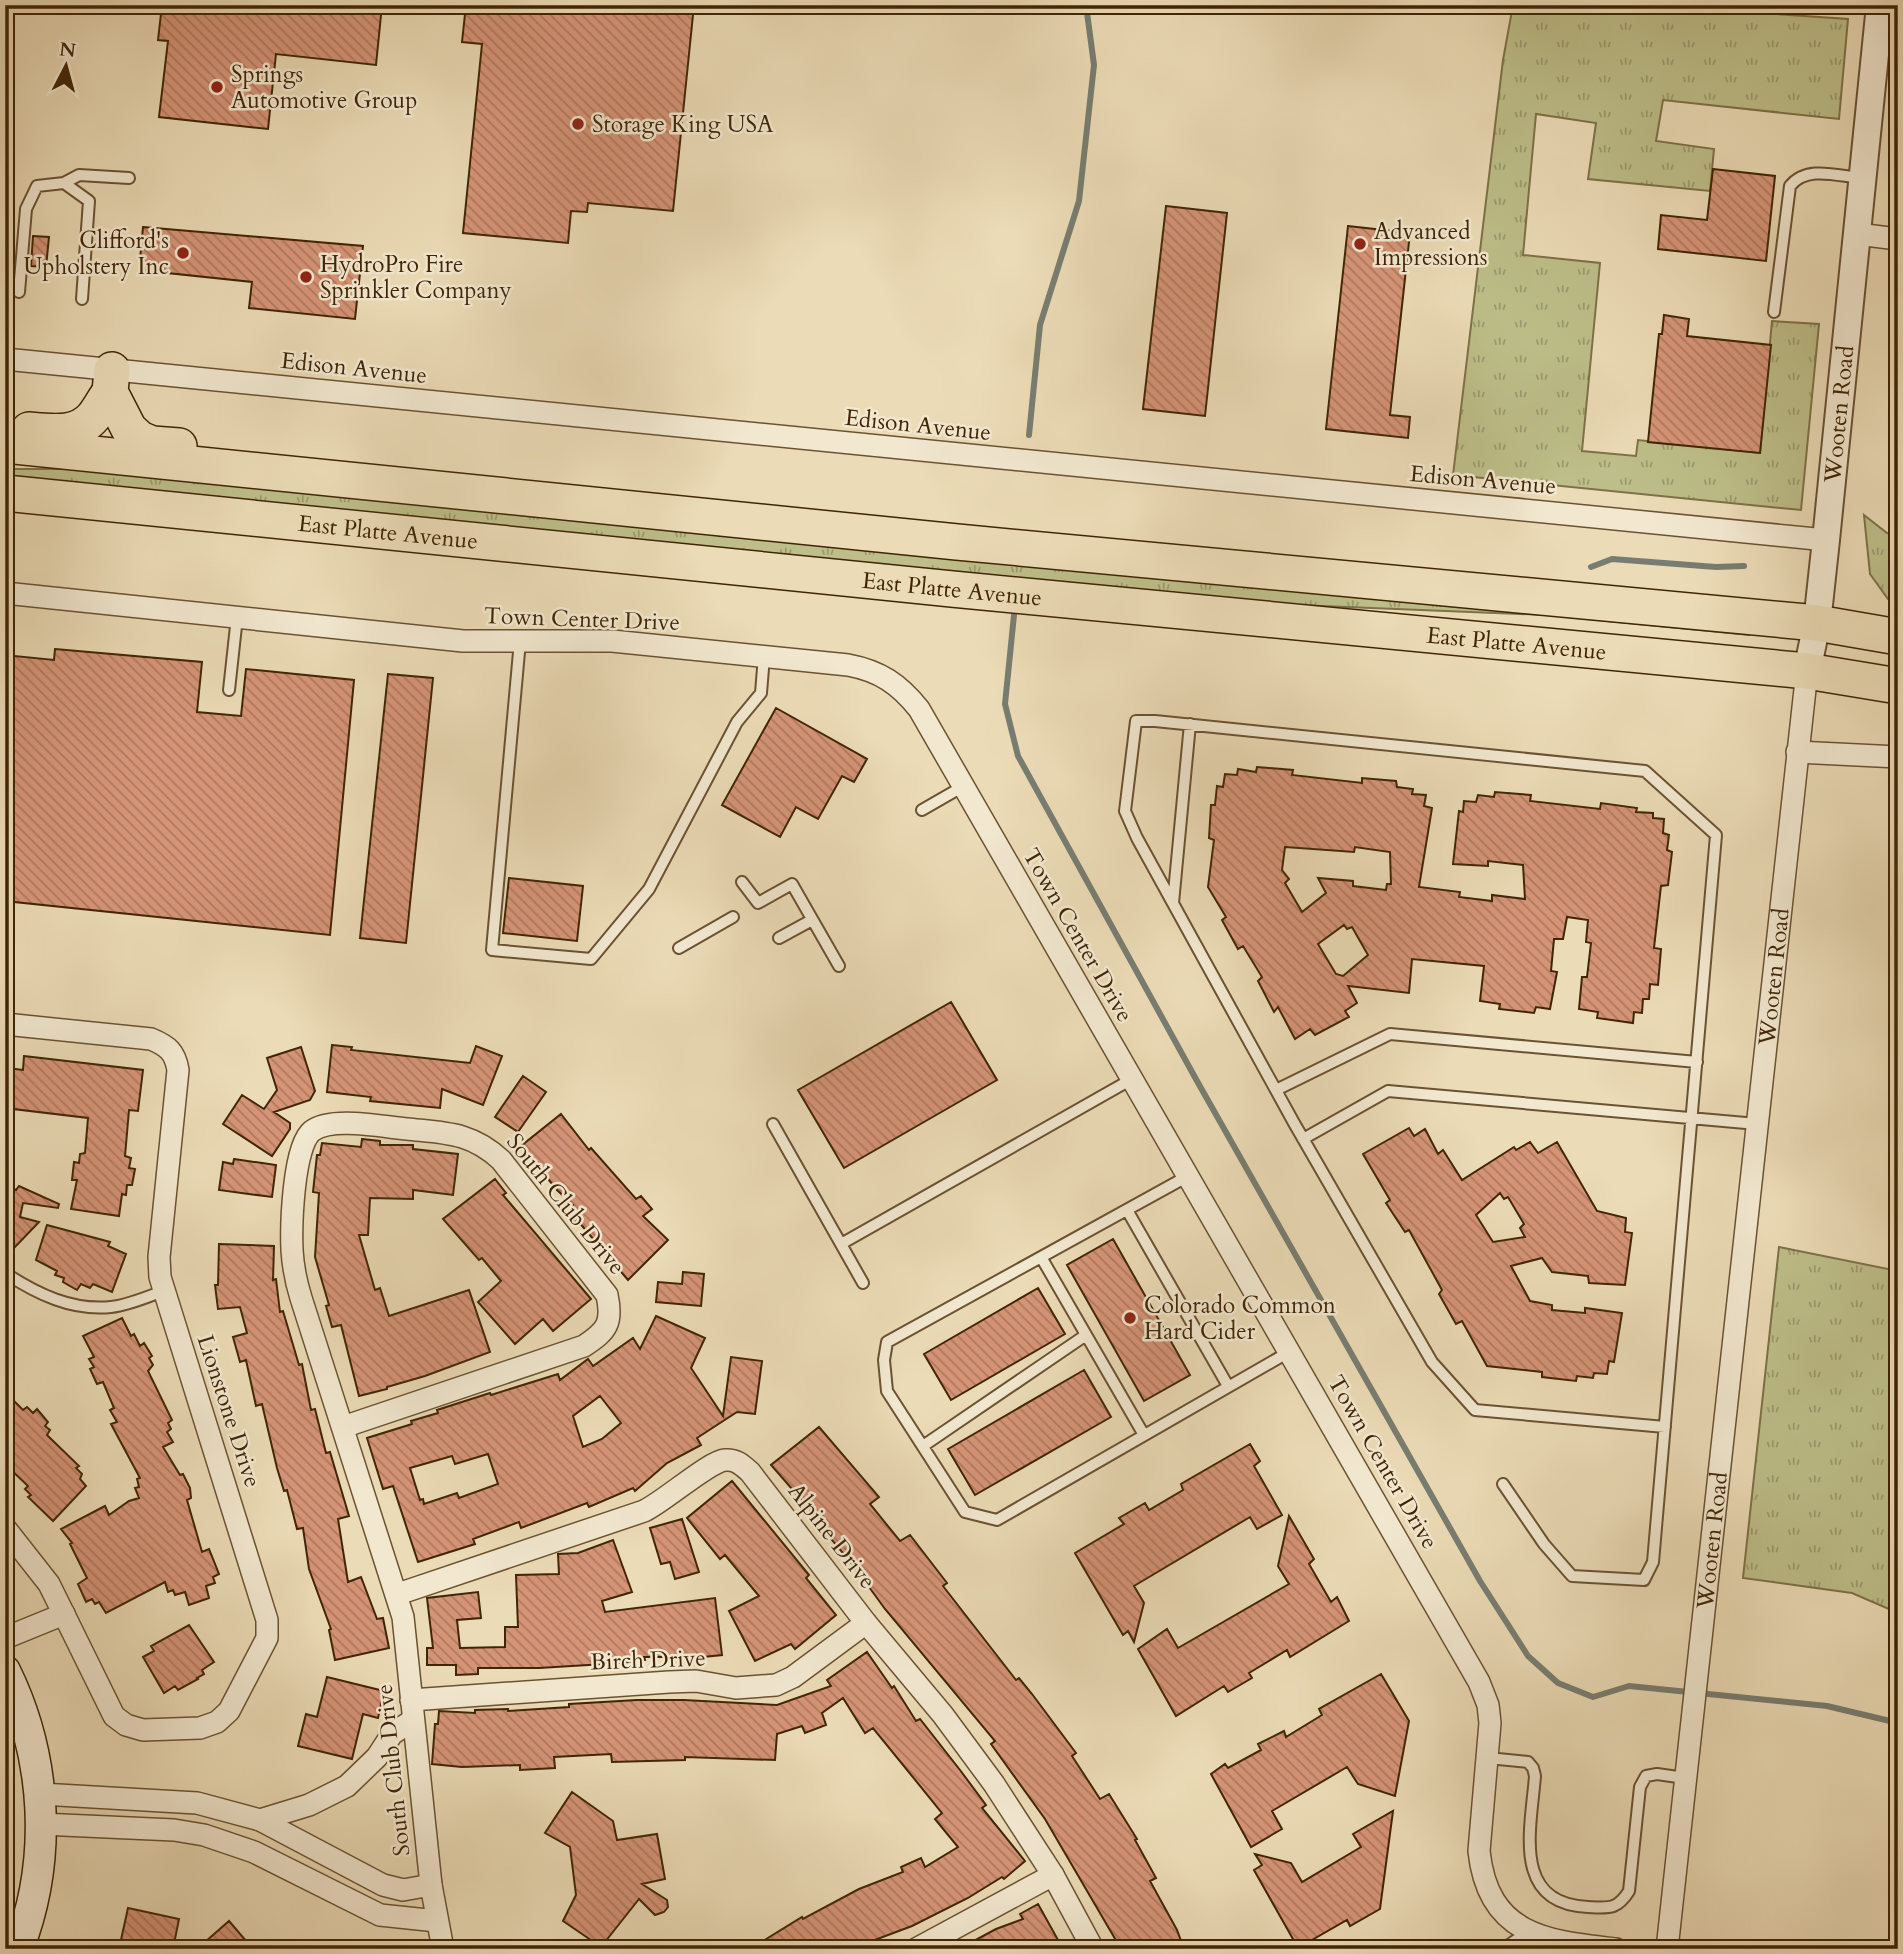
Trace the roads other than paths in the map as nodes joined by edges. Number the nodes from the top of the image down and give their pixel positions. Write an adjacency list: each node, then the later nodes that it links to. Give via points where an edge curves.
1 (1880, 5): 3 (street, Wooten Road)
2 (129, 178): 4 (lane, via 79,176)
3 (1863, 178): 5 (street, Wooten Road); 9 (lane, via 1804,174 1790,186)
4 (64, 183): 7 (lane, via 37,186 26,209); 8 (lane, via 89,201)
5 (1857, 234): 6 (street); 18 (street, Wooten Road)
6 (1898, 239)
7 (19, 292)
8 (82, 299)
9 (1774, 312)
10 (5, 359): 11 (street, Edison Avenue)
11 (111, 381): 12 (highway, via 93,416 83,425 66,432); 14 (highway, via 129,429 140,439 278,456); 18 (street, Edison Avenue, via 962,455)
12 (5, 429)
13 (5, 445): 14 (highway, East Platte Avenue)
14 (296, 476): 21 (highway, East Platte Avenue)
15 (5, 493): 16 (highway, East Platte Avenue)
16 (116, 504): 17 (highway, via 90,516); 25 (highway, East Platte Avenue)
17 (5, 508)
18 (1826, 540): 21 (street, Wooten Road)
19 (5, 593): 20 (street, Town Center Drive)
20 (237, 617): 23 (street, Town Center Drive, via 463,641); 27 (lane)
21 (1817, 624): 22 (highway, East Platte Avenue); 25 (street, Wooten Road)
22 (1898, 637)
23 (520, 641): 24 (street, Town Center Drive, via 612,641); 24 (lane, via 492,950 591,959 649,889 737,722 761,693)
24 (764, 656): 31 (street, Town Center Drive, via 848,665 884,676 919,709)
25 (1807, 671): 26 (highway, East Platte Avenue); 29 (street, Wooten Road)
26 (1898, 687)
27 (229, 690)
28 (1190, 724): 34 (lane); 34 (lane, via 1136,721 1125,811); 41 (lane, via 1645,771 1716,835)
29 (1797, 752): 30 (street); 46 (street, Wooten Road)
30 (1898, 757)
31 (962, 787): 32 (lane); 42 (street, Town Center Drive)
32 (922, 810)
33 (743, 882): 36 (lane, via 758,903 792,884)
34 (1173, 904): 43 (lane)
35 (733, 917): 38 (lane)
36 (812, 920): 37 (lane); 39 (lane)
37 (779, 938)
38 (679, 948)
39 (839, 966)
40 (5, 1024): 54 (street, Lionstone Drive, via 151,1039 176,1057 159,1257)
41 (1697, 1062): 43 (lane, via 1390,1034); 44 (lane)
42 (1132, 1079): 48 (street, Town Center Drive); 50 (lane)
43 (1276, 1090): 47 (lane)
44 (1692, 1119): 46 (lane); 47 (lane, via 1388,1091); 59 (lane)
45 (773, 1124): 50 (lane)
46 (1757, 1124): 71 (street, Wooten Road)
47 (1303, 1139): 59 (lane, via 1432,1362 1475,1410)
48 (1188, 1176): 49 (lane); 56 (street, Town Center Drive)
49 (1127, 1210): 51 (lane); 57 (lane)
50 (841, 1244): 53 (lane)
51 (1041, 1257): 55 (lane); 61 (lane, via 887,1342 887,1391)
52 (5, 1273): 54 (lane, via 52,1300 81,1306 112,1307)
53 (863, 1283)
54 (163, 1291): 65 (street, Lionstone Drive, via 262,1598 267,1638 229,1711 216,1722 200,1728 143,1730 114,1716)
55 (1086, 1335): 60 (lane); 61 (lane)
56 (1289, 1352): 57 (lane); 70 (street, Town Center Drive, via 1479,1682 1489,1714)
57 (1228, 1386): 60 (lane)
58 (343, 1427): 58 (street, South Club Drive, via 584,1346 608,1324 607,1295 486,1146 454,1133 348,1123 313,1130 302,1143 297,1163 294,1274); 64 (street, South Club Drive)
59 (1665, 1427): 62 (lane, via 1654,1562 1644,1580 1572,1576)
60 (1144, 1435): 61 (lane, via 997,1520 965,1512)
61 (923, 1446)
62 (1503, 1484)
63 (5, 1528): 65 (street, Lionstone Drive, via 49,1584)
64 (398, 1594): 66 (street, Alpine Drive, via 644,1511 712,1464 726,1460 738,1461 750,1472); 69 (street, South Club Drive)
65 (64, 1614): 67 (street)
66 (866, 1623): 69 (street, Birch Drive, via 776,1685 736,1688 669,1682); 75 (street, Alpine Drive, via 943,1715)
67 (5, 1638)
68 (5, 1671): 72 (main road, via 29,1733)
69 (412, 1710): 73 (street, via 377,1757 347,1786 309,1805); 76 (street, South Club Drive)
70 (1488, 1758): 71 (lane, via 1528,1762 1533,1768 1528,1854 1533,1875 1555,1899 1575,1907 1610,1908 1621,1903 1629,1891 1640,1787 1646,1776); 78 (street, Town Center Drive, via 1481,1872 1500,1909)
71 (1685, 1778): 85 (street, Wooten Road)
72 (41, 1794): 73 (street, via 197,1803); 74 (main road)
73 (260, 1820): 76 (street, via 383,1885 403,1890)
74 (41, 1824): 77 (street, via 204,1835 254,1852 380,1915); 79 (main road, via 37,1870)
75 (1053, 1875): 81 (street); 82 (street, Alpine Drive)
76 (431, 1885): 77 (street, South Club Drive)
77 (437, 1921): 80 (street, South Club Drive)
78 (1528, 1932): 83 (lane); 84 (street, Town Center Drive, via 1560,1943)
79 (18, 1949)
80 (443, 1949)
81 (916, 1949)
82 (1093, 1949)
83 (1503, 1949)
84 (1616, 1949)
85 (1667, 1949)

